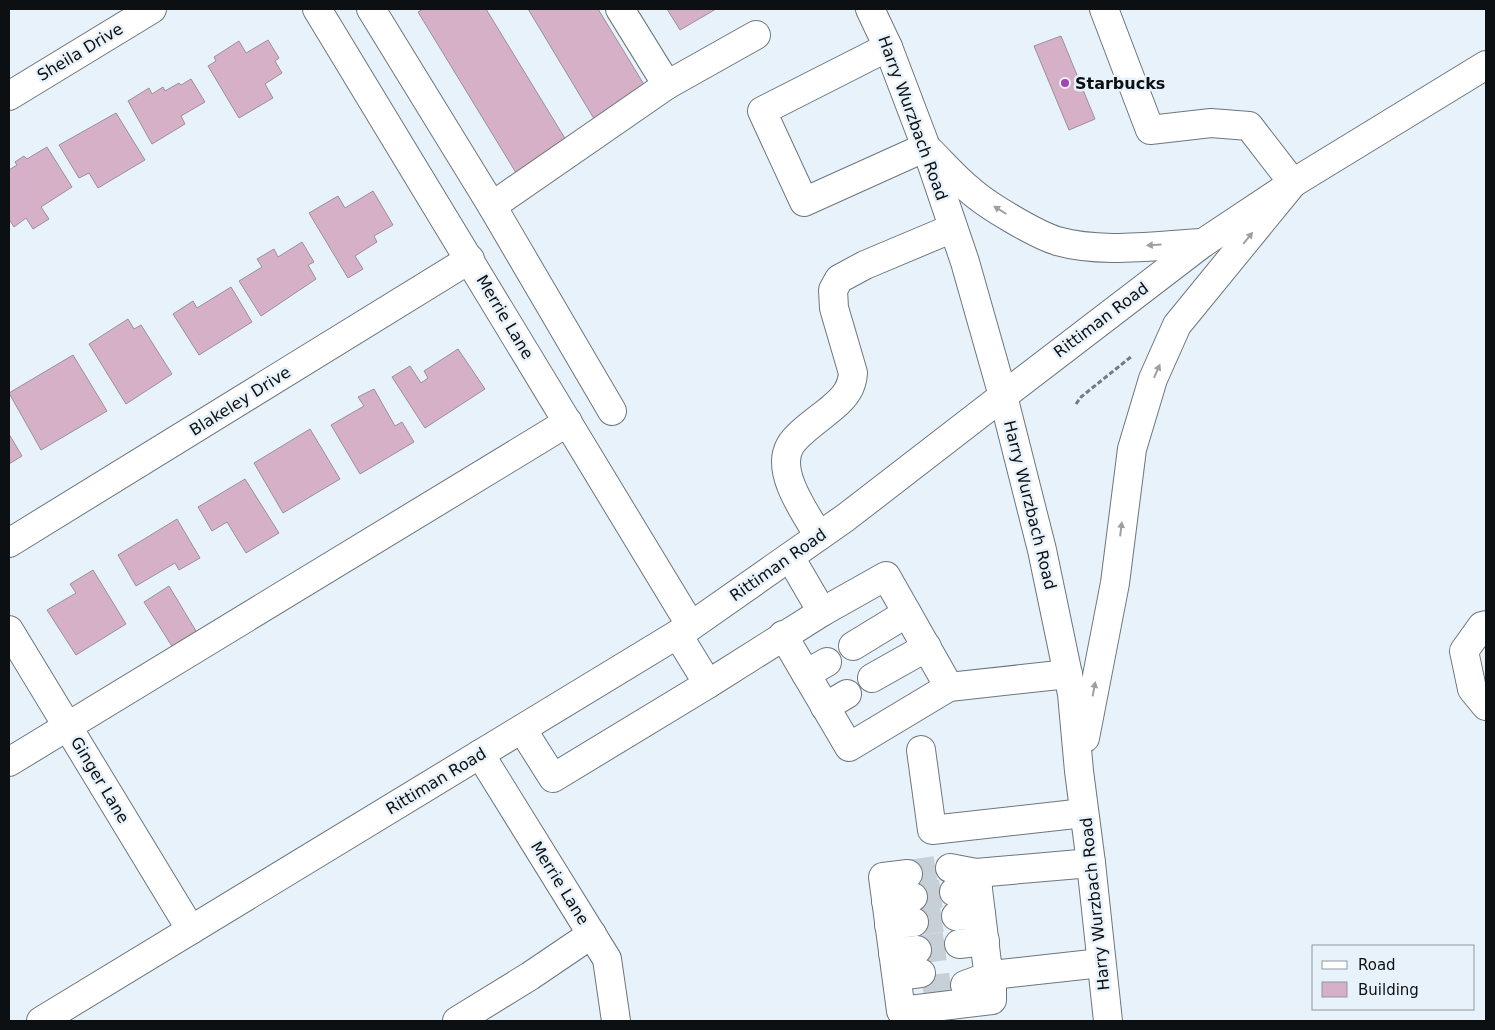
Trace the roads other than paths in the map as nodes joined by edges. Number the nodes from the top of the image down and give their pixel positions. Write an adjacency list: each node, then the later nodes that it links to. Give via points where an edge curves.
1 (152, 9): 11 (street, Sheila Drive)
2 (317, 9): 17 (street, Merrie Lane)
3 (620, 9): 10 (street)
4 (870, 9): 8 (street, Harry Wurzbach Road)
5 (1104, 9): 13 (street, via 1150,130 1211,123 1249,126)
6 (378, 11): 14 (street)
7 (756, 35): 10 (street)
8 (888, 47): 12 (street, Harry Wurzbach Road); 12 (street, via 762,111 804,202)
9 (1486, 65): 13 (street, Rittiman Road)
10 (667, 85): 14 (street)
11 (9, 96)
12 (926, 147): 15 (street, Harry Wurzbach Road); 16 (street, one-way to 12, via 1121,247 1056,241 1025,226 972,192)
13 (1293, 183): 16 (street, Rittiman Road); 42 (street, one-way to 13, via 1115,583 1132,449 1153,379 1177,325)
14 (492, 206): 19 (street)
15 (953, 228): 18 (street, Harry Wurzbach Road); 21 (street, via 866,265 840,279 833,290 834,308 853,383 844,398 791,444 786,458 787,474 797,499)
16 (1202, 243): 18 (street, Rittiman Road)
17 (470, 259): 20 (street, Merrie Lane); 22 (street, Blakeley Drive)
18 (1003, 396): 21 (street, Rittiman Road); 32 (street, Harry Wurzbach Road, via 1042,550)
19 (612, 411)
20 (568, 422): 28 (street, Merrie Lane); 37 (street)
21 (819, 536): 23 (street, Rittiman Road)
22 (9, 543)
23 (790, 557): 24 (street); 28 (street, Rittiman Road)
24 (822, 612): 25 (street, via 886,576); 29 (street)
25 (907, 613): 30 (street); 31 (street)
26 (1486, 625): 36 (street, via 1464,652 1472,689)
27 (9, 630): 37 (street, Ginger Lane)
28 (684, 630): 34 (street, Merrie Lane); 38 (street, Rittiman Road)
29 (783, 635): 34 (street); 35 (street, via 816,668 836,700 849,746)
30 (853, 646)
31 (926, 647): 33 (street); 35 (street)
32 (1068, 674): 35 (street); 42 (street, Harry Wurzbach Road)
33 (872, 678)
34 (708, 684): 38 (street, via 553,778)
35 (949, 687)
36 (1486, 706)
37 (68, 726): 41 (street); 46 (street, Ginger Lane)
38 (522, 729): 40 (street, Rittiman Road)
39 (921, 750): 43 (street, via 932,830)
40 (480, 754): 46 (street, Rittiman Road); 47 (street, Merrie Lane)
41 (9, 762)
42 (1079, 771): 43 (street, Harry Wurzbach Road)
43 (1084, 813): 44 (street, Harry Wurzbach Road)
44 (1091, 863): 48 (street, via 966,892); 49 (street, Harry Wurzbach Road)
45 (902, 904): 48 (street, via 908,973 902,1011 992,1000)
46 (191, 930): 50 (street, Rittiman Road)
47 (592, 934): 51 (street); 52 (street, Merrie Lane, via 607,959)
48 (975, 963): 49 (street)
49 (1101, 963): 53 (street, Harry Wurzbach Road)
50 (41, 1021)
51 (456, 1021)
52 (616, 1021)
53 (1108, 1021)

